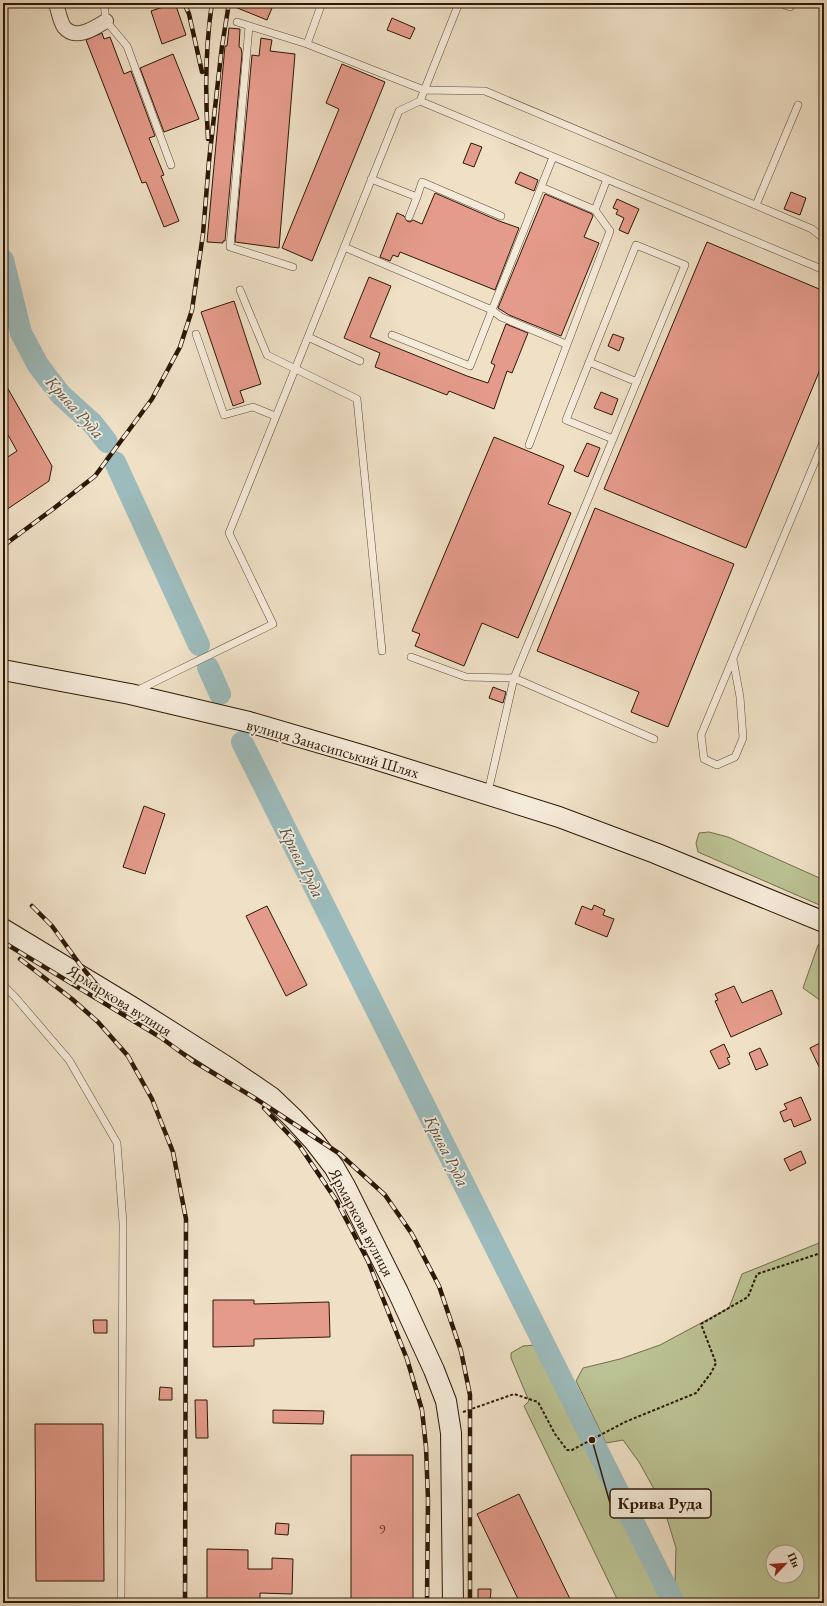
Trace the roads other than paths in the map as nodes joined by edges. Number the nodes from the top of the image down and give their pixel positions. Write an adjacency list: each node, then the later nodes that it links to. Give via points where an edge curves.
1 (56, 3): 7 (street, via 64,26 72,33 86,32)
2 (104, 3): 7 (lane)
3 (322, 3): 10 (lane)
4 (459, 3): 11 (lane)
5 (780, 3): 6 (lane, via 790,7)
6 (792, 3)
7 (106, 21): 15 (lane, via 127,46)
8 (237, 22): 9 (lane)
9 (249, 26): 10 (lane); 26 (lane, via 230,247)
10 (308, 44): 11 (lane)
11 (424, 90): 12 (lane); 20 (lane, via 486,92)
12 (420, 101): 14 (lane); 16 (lane, via 399,111)
13 (798, 105): 20 (lane)
14 (553, 157): 17 (lane); 18 (lane)
15 (171, 166)
16 (371, 179): 19 (lane); 25 (lane)
17 (607, 179): 21 (lane); 27 (lane)
18 (541, 187): 21 (lane); 29 (lane)
19 (417, 197): 22 (lane, via 422,182); 23 (lane)
20 (756, 206): 24 (lane, via 812,229)
21 (595, 210): 33 (lane, via 610,230)
22 (501, 216)
23 (409, 217)
24 (824, 239)
25 (344, 247): 29 (lane); 32 (lane)
26 (293, 266)
27 (824, 270)
28 (240, 290): 36 (lane, via 267,355)
29 (492, 310): 31 (lane, via 470,366); 33 (lane, via 501,317)
30 (196, 334): 38 (lane, via 224,415 253,407)
31 (392, 335)
32 (308, 337): 34 (lane); 36 (lane)
33 (566, 344): 41 (lane)
34 (360, 361)
35 (589, 362): 37 (lane); 37 (lane, via 636,245 685,265); 39 (lane, via 566,420)
36 (294, 369): 38 (lane); 42 (lane, via 357,399)
37 (637, 382): 39 (lane)
38 (275, 416): 47 (lane, via 229,533 273,624)
39 (613, 439): 46 (lane)
40 (824, 440): 44 (lane)
41 (529, 445)
42 (382, 651)
43 (411, 657): 46 (lane, via 466,677)
44 (733, 659): 44 (lane, via 701,735 704,759 717,765 734,758 743,738 740,697)
45 (3, 670): 47 (street, вулиця Занасипський Шлях)
46 (514, 678): 48 (lane); 49 (lane)
47 (130, 694): 49 (street, вулиця Занасипський Шлях, via 310,739)
48 (654, 739)
49 (487, 794): 50 (street, вулиця Занасипський Шлях, via 559,817 655,853)
50 (824, 922)
51 (3, 929): 54 (street, Ярмаркова вулиця, via 132,1007 271,1097 314,1141 334,1167 398,1292 446,1401 451,1433)
52 (3, 985): 53 (lane, via 69,1060 116,1144 123,1223)
53 (121, 1603)
54 (453, 1603)

